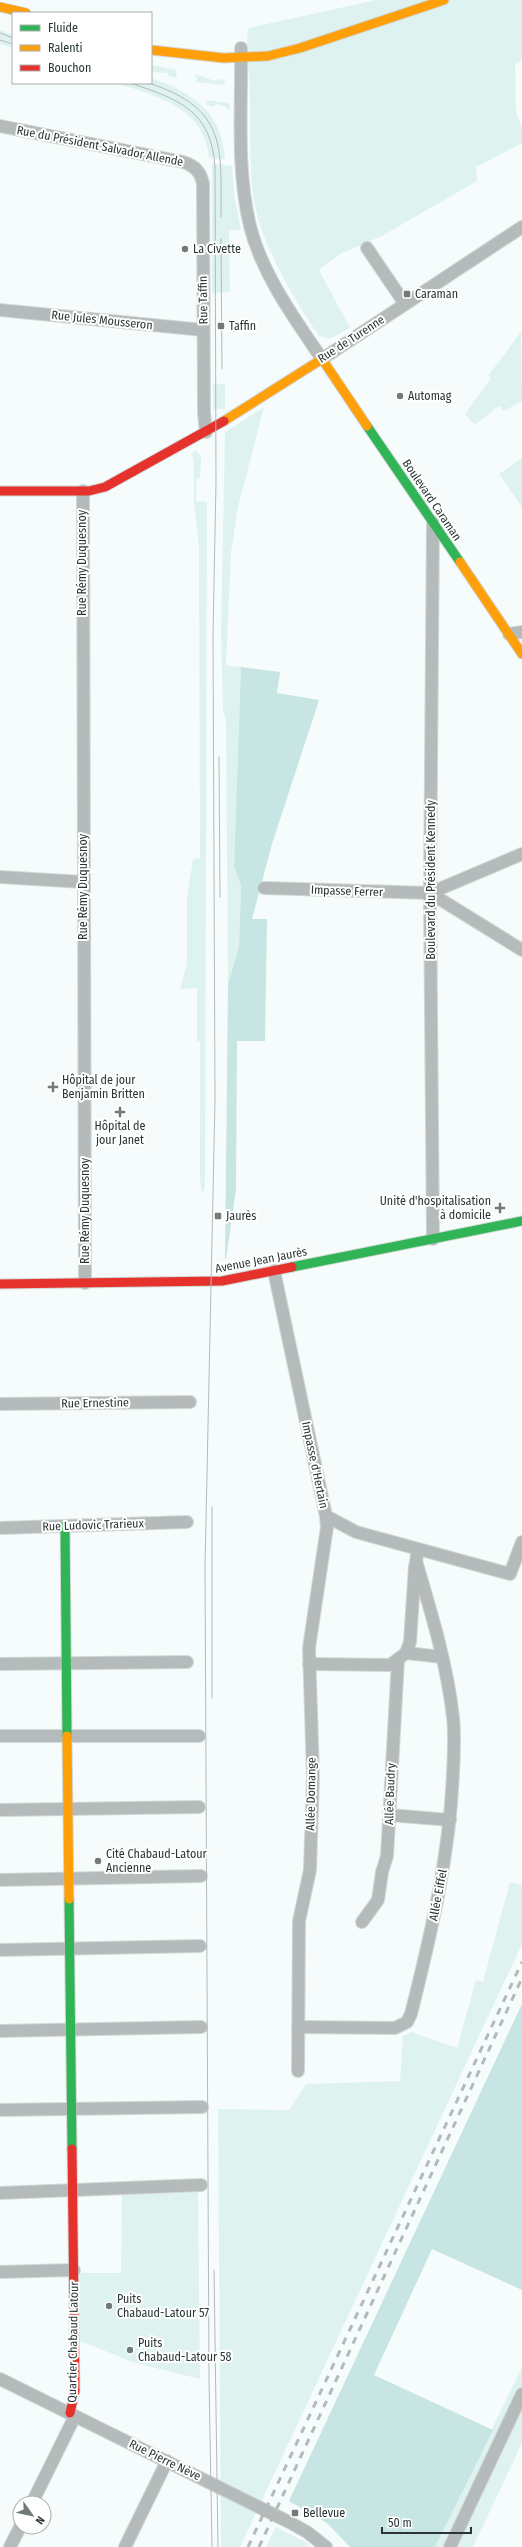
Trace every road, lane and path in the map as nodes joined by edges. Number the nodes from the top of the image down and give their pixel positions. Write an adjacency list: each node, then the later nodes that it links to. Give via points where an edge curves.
1 (444, 0): 5 (street)
2 (0, 8): 3 (street); 4 (street)
3 (21, 12)
4 (12, 15)
5 (343, 32): 7 (street); 10 (street, via 290,52)
6 (152, 40): 10 (street)
7 (280, 43)
8 (257, 47): 10 (street)
9 (152, 50): 10 (street)
10 (241, 53): 18 (street, via 243,179 251,228 273,281)
11 (0, 126): 12 (street, Rue du Président Salvador Allende, via 183,162)
12 (197, 170): 17 (street, Rue Taffin, via 203,184)
13 (522, 227): 15 (street, Rue de Turenne)
14 (367, 248): 15 (street)
15 (404, 304): 18 (street, Rue de Turenne)
16 (0, 310): 17 (street, Rue Jules Mousseron)
17 (203, 330): 19 (street, Rue Taffin)
18 (322, 358): 19 (street, Rue de Turenne); 22 (street, Boulevard Caraman)
19 (206, 432): 21 (street, Rue de Turenne, via 111,484)
20 (0, 491): 21 (street, Rue de Turenne)
21 (83, 491): 28 (street, Rue Rémy Duquesnoy)
22 (433, 522): 24 (street, Boulevard Caraman); 30 (street, Boulevard du Président Kennedy)
23 (522, 632): 24 (street)
24 (509, 634): 25 (street, Boulevard Caraman)
25 (522, 654)
26 (522, 854): 30 (street)
27 (0, 877): 28 (street)
28 (83, 882): 35 (street, Rue Rémy Duquesnoy)
29 (264, 888): 30 (street, Impasse Ferrer)
30 (430, 893): 31 (street); 33 (street, Boulevard du Président Kennedy)
31 (522, 950)
32 (522, 1221): 33 (street, Avenue Jean Jaurès)
33 (433, 1239): 34 (street, Avenue Jean Jaurès)
34 (274, 1271): 35 (street, Avenue Jean Jaurès, via 216,1282); 39 (street, Impasse d'Hertain)
35 (85, 1283): 36 (street, Avenue Jean Jaurès)
36 (0, 1284)
37 (190, 1402): 38 (street, Rue Ernestine)
38 (0, 1404)
39 (326, 1516): 44 (street, Impasse d'Hertain, via 349,1529); 50 (street, Allée Domange, via 327,1528 310,1639)
40 (187, 1522): 41 (street, Rue Ludovic Trarieux)
41 (65, 1526): 42 (street, Rue Ludovic Trarieux); 48 (street, Quartier Chabaud Latour)
42 (0, 1528)
43 (522, 1542): 44 (street, Impasse d'Hertain, via 510,1574)
44 (417, 1555): 45 (street, Allée Baudry, via 410,1642); 46 (street, Allée Eiffel)
45 (402, 1656): 46 (street); 50 (street, via 386,1665); 57 (street, Allée Baudry)
46 (442, 1657): 58 (street, Allée Eiffel, via 454,1728)
47 (187, 1662): 48 (street)
48 (67, 1663): 49 (street); 52 (street, Quartier Chabaud Latour)
49 (0, 1664)
50 (309, 1664): 67 (street, Allée Domange, via 313,1780 310,1870 299,1921)
51 (0, 1736): 52 (street)
52 (67, 1736): 53 (street); 55 (street, Quartier Chabaud Latour)
53 (199, 1736)
54 (199, 1807): 55 (street)
55 (68, 1809): 56 (street); 60 (street, Quartier Chabaud Latour)
56 (0, 1810)
57 (390, 1815): 58 (street); 62 (street, Allée Baudry, via 387,1856 379,1896)
58 (450, 1820): 67 (street, Allée Eiffel, via 438,1898 410,2018 404,2025 396,2028)
59 (201, 1876): 60 (street)
60 (69, 1879): 61 (street); 64 (street, Quartier Chabaud Latour)
61 (0, 1880)
62 (362, 1922)
63 (200, 1946): 64 (street)
64 (70, 1949): 65 (street); 68 (street, Quartier Chabaud Latour)
65 (0, 1950)
66 (201, 2027): 68 (street)
67 (298, 2027): 70 (street, Allée Domange)
68 (71, 2029): 69 (street); 72 (street, Quartier Chabaud Latour)
69 (0, 2031)
70 (298, 2071)
71 (202, 2107): 72 (street)
72 (72, 2109): 73 (street); 75 (street, Quartier Chabaud Latour)
73 (0, 2110)
74 (202, 2185): 75 (street)
75 (73, 2190): 76 (street); 77 (street, Quartier Chabaud Latour)
76 (0, 2193)
77 (74, 2270): 78 (street, Quartier Chabaud Latour); 81 (street, Quartier Chabaud Latour, via 75,2397)
78 (0, 2272)
79 (0, 2378): 81 (street, Rue Pierre Nève)
80 (522, 2394): 88 (street)
81 (72, 2414): 82 (street, Rue Pierre Nève); 83 (street)
82 (167, 2461): 86 (street); 87 (street, Rue Pierre Nève, via 300,2528)
83 (36, 2495)
84 (16, 2535): 85 (street)
85 (10, 2547)
86 (125, 2547)
87 (326, 2547)
88 (450, 2547)

